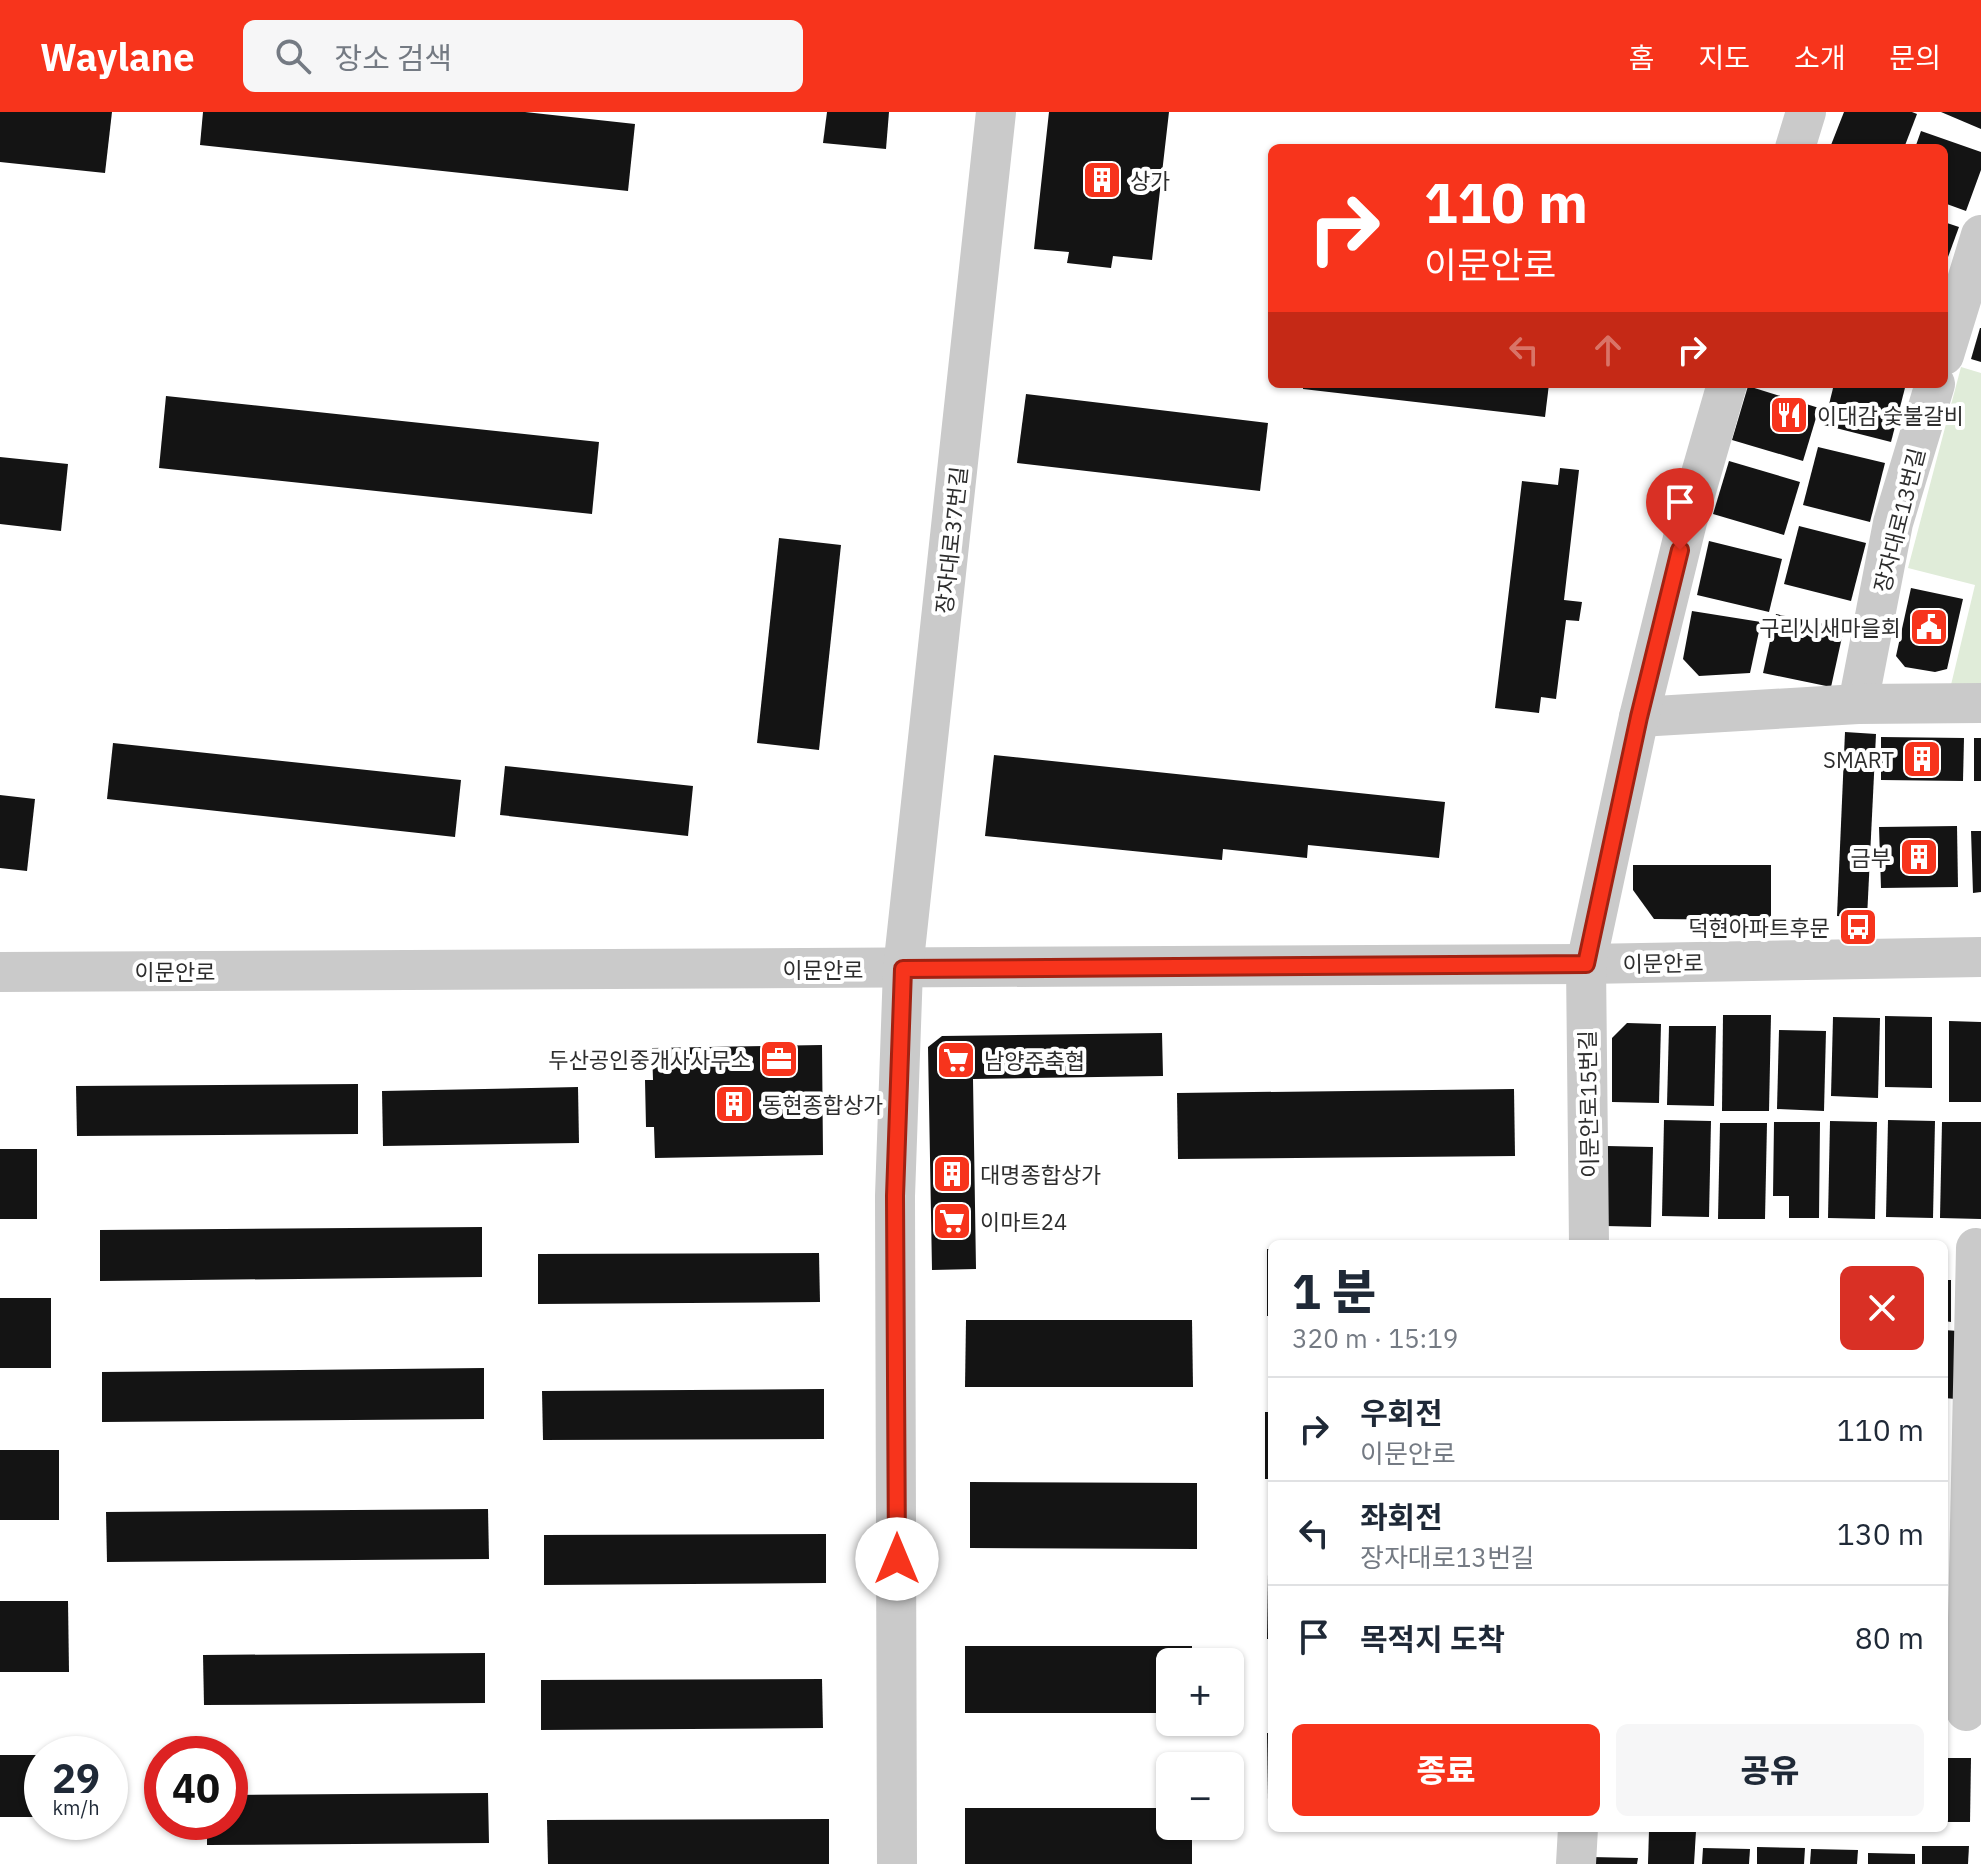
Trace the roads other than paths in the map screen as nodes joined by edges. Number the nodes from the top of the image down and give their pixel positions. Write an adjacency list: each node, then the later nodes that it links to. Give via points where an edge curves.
1 (996, 112): 13 (street, 장자대로37번길)
2 (1806, 112): 3 (street)
3 (1796, 144)
4 (1981, 235): 5 (street)
5 (1948, 342)
6 (1726, 388): 10 (street)
7 (1934, 388): 9 (street, 장자대로13번길, via 1893,523)
8 (1981, 703): 9 (street)
9 (1858, 704): 10 (street)
10 (1639, 717): 12 (street)
11 (1981, 957): 12 (street, 이문안로)
12 (1586, 964): 13 (street, 이문안로); 15 (street, 이문안로15번길)
13 (903, 969): 14 (street, 이문안로); 19 (street, 장자대로37번길, via 895,1196)
14 (0, 972)
15 (1589, 1240)
16 (1967, 1248): 17 (street)
17 (1964, 1711)
18 (1578, 1832): 20 (street)
19 (897, 1864)
20 (1576, 1864)

